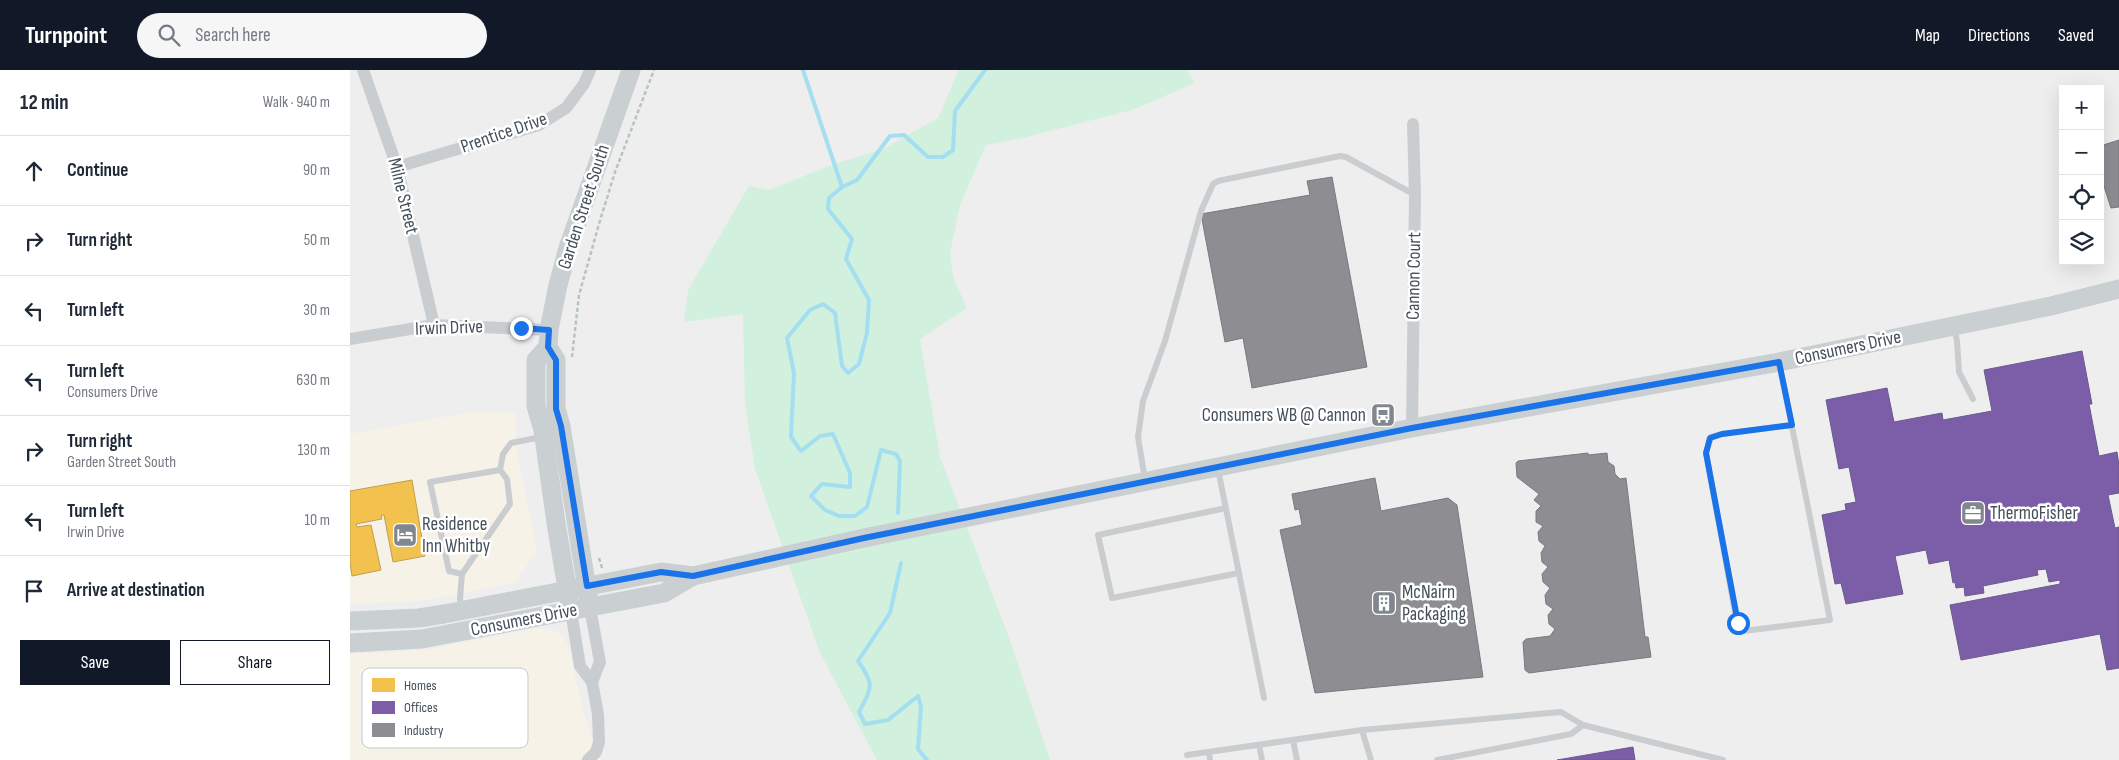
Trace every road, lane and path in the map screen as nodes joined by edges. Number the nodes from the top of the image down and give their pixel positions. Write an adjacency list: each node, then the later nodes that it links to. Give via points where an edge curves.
1 (363, 70): 6 (street, Milne Street)
2 (590, 70): 6 (street, Prentice Drive, via 566,108 538,125)
3 (631, 70): 12 (main road, Garden Street South, via 568,248)
4 (654, 70): 13 (path, via 615,172 596,233 579,295)
5 (1413, 124): 7 (street, Cannon Court)
6 (397, 167): 9 (street, Milne Street)
7 (1415, 195): 17 (street, Cannon Court); 21 (lane, via 1340,156 1213,184 1201,211 1165,340 1143,401 1138,437)
8 (2119, 289): 10 (main road, Consumers Drive)
9 (434, 325): 11 (street, Irwin Drive); 12 (street, Irwin Drive)
10 (1954, 326): 14 (main road, Consumers Drive); 15 (lane, via 1959,372)
11 (350, 339)
12 (549, 339): 18 (main road, Garden Street South, via 536,360 536,406); 28 (main road, via 556,360 556,409)
13 (572, 360)
14 (1779, 362): 16 (lane); 17 (main road, Consumers Drive)
15 (1973, 399)
16 (1792, 425): 16 (lane, via 1830,620 1744,630 1738,623 1706,453 1710,438 1716,436)
17 (1412, 428): 19 (main road, Consumers Drive)
18 (544, 436): 20 (lane, via 511,443 503,454); 29 (main road, Garden Street South)
19 (1218, 468): 21 (main road, Consumers Drive); 22 (lane)
20 (500, 470): 26 (lane, via 507,478 510,504); 26 (lane, via 430,482 449,571)
21 (1145, 482): 27 (main road, Consumers Drive)
22 (1226, 508): 25 (lane); 25 (lane, via 1098,535 1112,598)
23 (597, 553): 24 (path)
24 (602, 568)
25 (1239, 573): 36 (lane)
26 (462, 574): 31 (lane)
27 (693, 576): 28 (main road, Consumers Drive, via 661,572); 30 (main road, Consumers Drive, via 664,593)
28 (587, 586): 29 (main road, Consumers Drive); 30 (main road)
29 (567, 589): 31 (main road, Consumers Drive); 32 (main road, Garden Street South)
30 (590, 608): 32 (main road, Consumers Drive); 35 (street, via 600,662)
31 (462, 611): 33 (main road, Consumers Drive, via 419,618)
32 (571, 611): 34 (main road, Consumers Drive, via 422,638); 35 (street, via 580,666)
33 (350, 621)
34 (350, 643)
35 (592, 682): 43 (street, via 599,742 596,752)
36 (1264, 698)
37 (1583, 726): 38 (lane, via 1562,712); 48 (lane, via 1571,734); 49 (lane)
38 (1362, 730): 39 (lane); 47 (lane)
39 (1293, 740): 40 (lane); 46 (lane)
40 (1259, 745): 41 (lane); 45 (lane)
41 (1209, 752): 42 (lane); 44 (lane)
42 (1187, 755)
43 (588, 760)
44 (1210, 760)
45 (1262, 760)
46 (1297, 760)
47 (1371, 760)
48 (1437, 760)
49 (1720, 760)

